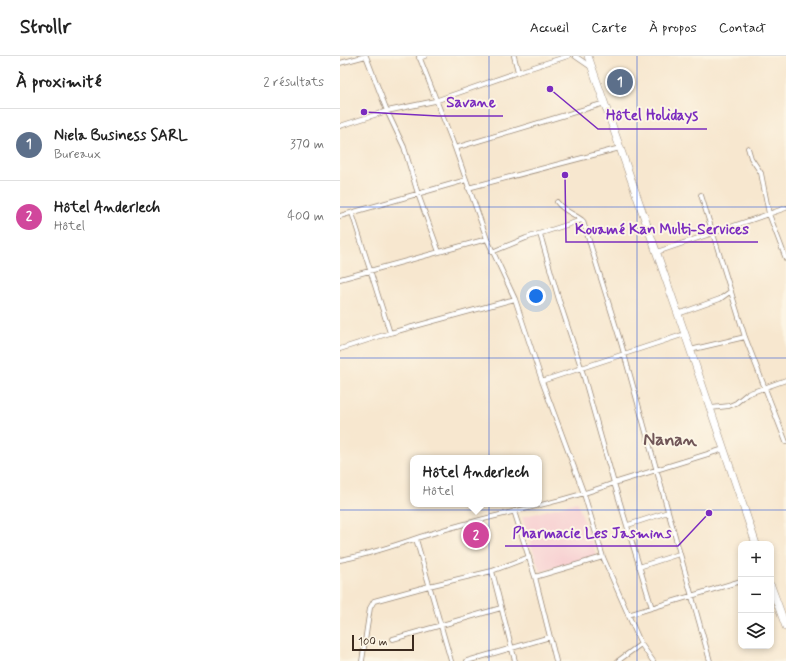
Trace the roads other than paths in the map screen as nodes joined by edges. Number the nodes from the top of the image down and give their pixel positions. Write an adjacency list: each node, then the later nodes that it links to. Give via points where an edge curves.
1 (366, 56): 8 (street); 13 (street)
2 (425, 56): 7 (street)
3 (514, 56): 10 (street)
4 (568, 56): 10 (street)
5 (575, 56): 9 (street)
6 (588, 56): 9 (highway)
7 (419, 57): 11 (street)
8 (340, 64)
9 (593, 69): 12 (highway)
10 (518, 72): 11 (street)
11 (435, 101): 13 (street); 15 (street)
12 (605, 102): 15 (street); 16 (highway)
13 (387, 111): 14 (street); 20 (street, via 404,147)
14 (340, 126)
15 (454, 148): 18 (street)
16 (620, 148): 19 (street); 33 (highway)
17 (748, 148): 25 (street, via 761,173)
18 (466, 180): 19 (street); 20 (street)
19 (468, 188): 30 (street)
20 (418, 194): 24 (street); 31 (street)
21 (701, 195): 29 (street)
22 (557, 202): 27 (street, via 561,208)
23 (786, 208): 25 (street)
24 (352, 213): 26 (street); 35 (street)
25 (769, 214): 29 (street); 34 (street)
26 (340, 216)
27 (582, 220): 28 (street); 45 (street)
28 (540, 234): 32 (street); 46 (street)
29 (712, 234): 33 (street); 37 (street)
30 (487, 239): 31 (street); 32 (street)
31 (439, 252): 35 (street)
32 (492, 252): 38 (street)
33 (656, 252): 39 (highway)
34 (786, 259)
35 (371, 271): 36 (street); 40 (street)
36 (340, 279)
37 (731, 291): 39 (street, via 720,299); 42 (street)
38 (515, 299): 40 (street); 48 (street)
39 (678, 314): 41 (highway)
40 (390, 333): 43 (street)
41 (685, 334): 44 (highway); 45 (street)
42 (745, 337): 44 (street); 49 (street)
43 (340, 349)
44 (690, 350): 50 (highway)
45 (624, 354): 46 (street); 53 (street)
46 (582, 367): 48 (street); 54 (street)
47 (786, 380): 49 (street)
48 (542, 381): 55 (street)
49 (765, 388): 50 (street, via 747,394 729,406); 51 (street)
50 (711, 408): 52 (highway)
51 (786, 442)
52 (724, 449): 53 (street); 62 (highway)
53 (656, 470): 54 (street); 59 (street)
54 (614, 483): 55 (street); 60 (street)
55 (584, 494): 56 (street); 65 (street)
56 (542, 504)
57 (530, 507): 58 (street)
58 (514, 511): 61 (street); 64 (street)
59 (668, 512): 60 (street); 63 (street)
60 (628, 525): 67 (street)
61 (416, 539): 66 (street, via 363,556); 71 (street)
62 (755, 541)
63 (679, 554): 67 (street); 73 (street)
64 (529, 557): 68 (street); 69 (street)
65 (603, 557): 69 (street); 76 (street)
66 (340, 560)
67 (639, 567): 75 (street)
68 (492, 571): 71 (street); 74 (street)
69 (535, 577): 79 (street)
70 (738, 582): 73 (street)
71 (429, 586): 77 (street); 83 (street, via 372,603)
72 (774, 594): 78 (highway)
73 (692, 595): 75 (street); 90 (street)
74 (501, 608): 77 (street); 82 (street)
75 (652, 608): 76 (street)
76 (628, 615): 81 (street)
77 (440, 625): 80 (street); 84 (street)
78 (786, 628)
79 (550, 637): 82 (street); 87 (street)
80 (393, 639)
81 (641, 644): 88 (street); 89 (street)
82 (511, 648): 85 (street); 86 (street)
83 (362, 661)
84 (451, 661)
85 (467, 661)
86 (515, 661)
87 (556, 661)
88 (618, 661)
89 (653, 661)
90 (710, 661)

